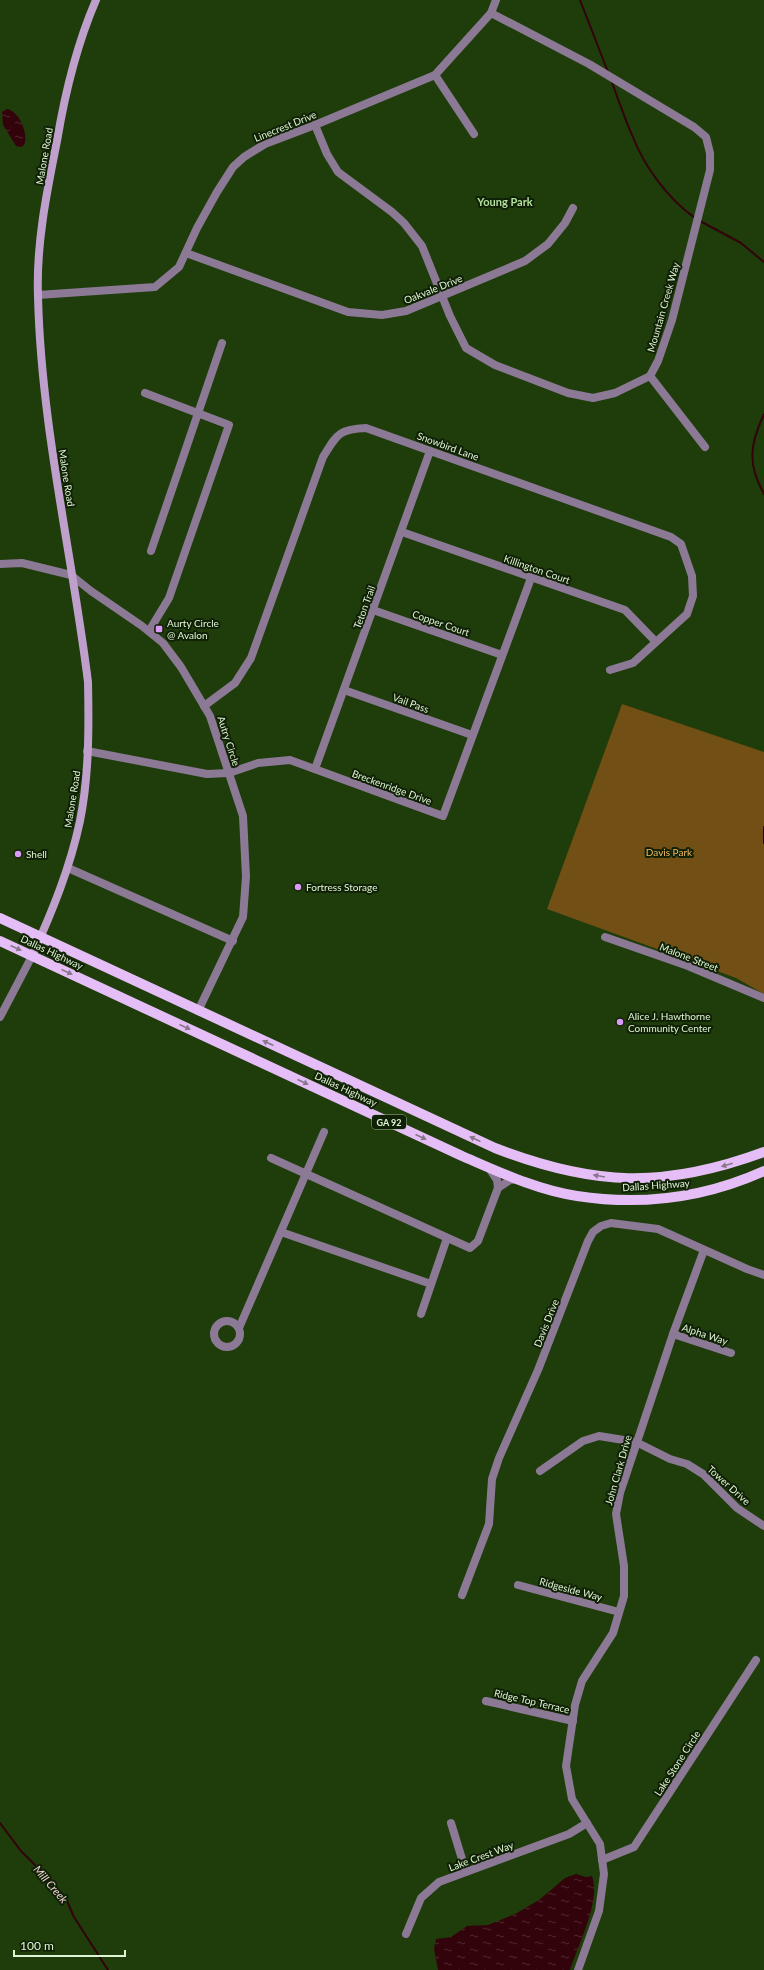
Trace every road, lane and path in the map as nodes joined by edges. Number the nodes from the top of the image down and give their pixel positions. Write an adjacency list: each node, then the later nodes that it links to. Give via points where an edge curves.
1 (96, 0): 9 (street, Malone Road, via 62,112 46,197 39,258)
2 (496, 0): 3 (street, Linecrest Drive)
3 (491, 13): 4 (street, Linecrest Drive); 12 (street, Mountain Creek Way, via 589,64 694,127 706,137 710,153 710,170 672,320)
4 (435, 75): 5 (street, Linecrest Drive); 6 (street)
5 (315, 125): 8 (street, Linecrest Drive, via 265,144 244,156 232,167 197,228); 10 (street, via 338,172 392,212 422,246)
6 (474, 134)
7 (573, 208): 10 (street, Oakvale Drive, via 548,244 525,261)
8 (186, 253): 9 (street, Linecrest Drive, via 179,267 155,287); 10 (street, Oakvale Drive, via 348,312 382,315 406,311)
9 (38, 295): 20 (street, Malone Road, via 43,381)
10 (443, 296): 12 (street, via 466,348 495,365 568,393 593,398 615,393)
11 (222, 343): 14 (street)
12 (650, 376): 15 (street)
13 (145, 393): 14 (street)
14 (198, 413): 18 (street); 23 (street, via 229,425 169,598)
15 (706, 447)
16 (430, 450): 17 (street, Teton Trail); 24 (street, Snowbird Lane, via 671,537 680,544 692,576 693,596 686,614); 28 (street, Snowbird Lane, via 366,428 351,428 336,435 323,458 251,658 234,683)
17 (402, 532): 21 (street, Killington Court); 22 (street, Teton Trail)
18 (151, 551)
19 (0, 564): 20 (street, Autry Circle, via 22,563)
20 (72, 575): 23 (street, Autry Circle); 30 (street, Malone Road, via 88,682)
21 (531, 578): 24 (street, Killington Court, via 625,610); 25 (street, Breckenridge Drive)
22 (373, 610): 25 (street, Copper Court); 27 (street, Teton Trail)
23 (149, 631): 28 (street, Autry Circle, via 163,643 181,667)
24 (656, 642): 26 (street, Snowbird Lane, via 633,663)
25 (502, 655): 29 (street, Breckenridge Drive)
26 (610, 670)
27 (344, 690): 29 (street, Vail Pass); 31 (street, Teton Trail)
28 (204, 706): 32 (street, Autry Circle, via 210,716)
29 (472, 735): 31 (street, Breckenridge Drive, via 443,816)
30 (87, 751): 32 (street, Breckenridge Drive, via 207,774); 33 (street, Malone Road, via 86,782 80,822)
31 (315, 769): 32 (street, Breckenridge Drive, via 290,760 258,763)
32 (229, 773): 38 (street, Autry Circle, via 246,834 243,917)
33 (68, 868): 35 (street, Malone Road); 38 (street)
34 (0, 918): 35 (main road, Dallas Highway / GA 92)
35 (41, 937): 39 (street, Malone Road); 41 (main road, Dallas Highway / GA 92)
36 (605, 937): 40 (street, Malone Street, via 688,966)
37 (0, 941): 39 (main road, Dallas Highway / GA 92, one-way to 39)
38 (233, 941): 41 (street, Autry Circle)
39 (32, 956): 42 (street); 46 (main road, Dallas Highway / GA 92, one-way to 46)
40 (764, 998)
41 (198, 1010): 44 (main road, Dallas Highway / GA 92, one-way to 41, via 705,1171 658,1178 605,1177 545,1166 494,1148)
42 (0, 1017)
43 (324, 1132): 48 (street)
44 (764, 1152)
45 (271, 1158): 48 (street)
46 (489, 1168): 49 (main road, Dallas Highway / GA 92); 50 (street, via 497,1180)
47 (764, 1171): 49 (main road, Dallas Highway / GA 92, via 707,1192 642,1200 576,1196)
48 (306, 1174): 51 (street); 52 (street)
49 (519, 1179): 50 (street, via 510,1180)
50 (498, 1188): 52 (street, via 478,1241 473,1247)
51 (281, 1232): 55 (street); 57 (street)
52 (448, 1238): 55 (street)
53 (704, 1250): 54 (street, Davis Drive); 58 (street, John Clark Drive); 64 (street, Davis Drive, via 651,1228 611,1223 593,1232 538,1370 499,1458 492,1479 489,1524)
54 (764, 1275)
55 (431, 1284): 56 (street)
56 (421, 1314)
57 (239, 1328)
58 (673, 1334): 59 (street, Alpha Way); 60 (street, John Clark Drive)
59 (731, 1353)
60 (636, 1442): 61 (street, Tower Drive, via 599,1436 583,1441); 62 (street, Tower Drive, via 670,1459 687,1464 703,1474 737,1508); 65 (street, John Clark Drive, via 616,1514 624,1566 624,1596)
61 (540, 1471)
62 (764, 1526)
63 (518, 1585): 65 (street, Ridgeside Way)
64 (462, 1595)
65 (619, 1612): 68 (street, John Clark Drive, via 613,1634 582,1681)
66 (756, 1660): 71 (street, Lake Stone Circle, via 634,1847)
67 (486, 1701): 68 (street, Ridge Top Terrace)
68 (573, 1721): 69 (street, John Clark Drive, via 566,1766 572,1799)
69 (587, 1822): 71 (street, John Clark Drive, via 600,1844); 72 (street, Lake Crest Way, via 569,1834)
70 (451, 1823): 72 (street)
71 (602, 1860): 74 (street, John Clark Drive, via 604,1874 599,1911)
72 (466, 1872): 73 (street, Lake Crest Way, via 439,1882 421,1898)
73 (406, 1934)
74 (578, 1970)

